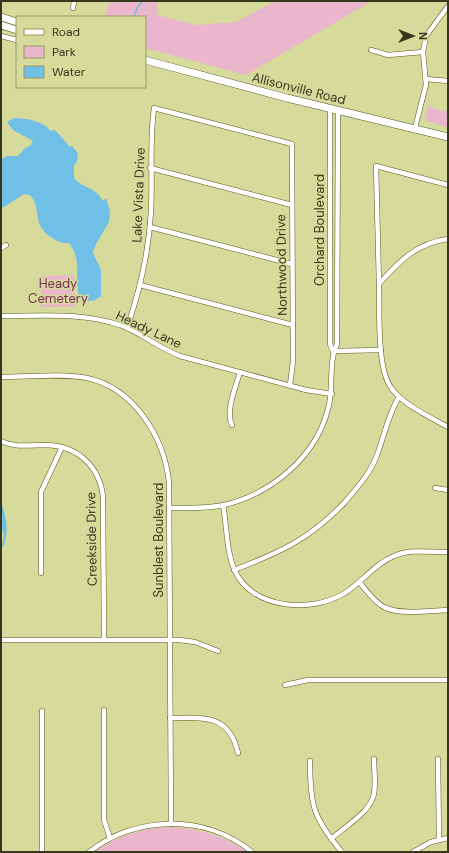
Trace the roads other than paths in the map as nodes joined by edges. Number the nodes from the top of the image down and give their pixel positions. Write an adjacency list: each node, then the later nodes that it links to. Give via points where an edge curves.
1 (74, 1): 3 (street)
2 (448, 6): 4 (street)
3 (73, 8)
4 (446, 12): 12 (street, via 426,36)
5 (1, 17): 6 (main road)
6 (16, 22)
7 (1, 25): 8 (main road)
8 (16, 30)
9 (1, 36): 10 (street)
10 (16, 40)
11 (371, 50): 12 (street, via 388,55)
12 (424, 52): 14 (street)
13 (146, 60): 16 (main road, Allisonville Road)
14 (426, 79): 15 (street); 17 (street)
15 (448, 81)
16 (334, 109): 17 (main road, Allisonville Road); 34 (street, Orchard Boulevard, via 337,344); 34 (street, Orchard Boulevard, via 330,344)
17 (415, 128): 18 (main road, Allisonville Road)
18 (448, 138)
19 (292, 144): 20 (street, Lake Vista Drive, via 154,108); 22 (street, Northwood Drive)
20 (150, 168): 22 (street); 23 (street, Lake Vista Drive)
21 (448, 185): 28 (street, via 376,166)
22 (292, 205): 27 (street, Northwood Drive)
23 (150, 227): 27 (street); 29 (street, Lake Vista Drive)
24 (448, 239): 28 (street, via 428,243 413,251)
25 (6, 245): 26 (street)
26 (1, 248)
27 (292, 264): 31 (street, Northwood Drive)
28 (379, 284): 33 (street)
29 (140, 285): 31 (street); 32 (street, Lake Vista Drive)
30 (1, 316): 32 (street, Heady Lane, via 81,316)
31 (293, 325): 37 (street, Northwood Drive, via 293,369)
32 (127, 328): 35 (street, Heady Lane, via 170,352)
33 (381, 350): 34 (street); 39 (street, via 385,377)
34 (334, 351): 38 (street, Orchard Boulevard)
35 (240, 372): 37 (street, Heady Lane); 40 (street, via 229,413)
36 (1, 376): 47 (street, Sunblest Boulevard, via 82,378 99,382 121,395 140,413 160,443 168,474)
37 (290, 385): 38 (street, Heady Lane)
38 (332, 394): 46 (street, Orchard Boulevard, via 327,415 319,432 293,468 262,490)
39 (399, 397): 41 (street); 49 (street, via 370,470 335,512 315,531 296,543)
40 (232, 425)
41 (448, 427)
42 (1, 441): 43 (street, Creekside Drive, via 13,445)
43 (62, 447): 50 (street, via 41,492); 54 (street, Creekside Drive, via 76,452 90,464 98,476 102,490)
44 (434, 488): 45 (street)
45 (448, 490)
46 (223, 505): 47 (street, Orchard Boulevard); 49 (street)
47 (169, 508): 55 (street, Sunblest Boulevard)
48 (448, 552): 51 (street, via 407,552 394,555 381,563)
49 (234, 570): 51 (street, via 242,582 254,592 286,604 324,602)
50 (41, 573)
51 (360, 583): 52 (street, via 378,603 388,609)
52 (448, 610)
53 (1, 640): 54 (street)
54 (104, 640): 55 (street)
55 (170, 640): 56 (street, via 195,642); 61 (street, Sunblest Boulevard)
56 (218, 651)
57 (448, 680): 58 (street, via 308,680)
58 (285, 685)
59 (104, 710): 67 (street, via 104,820)
60 (42, 711): 71 (street)
61 (170, 718): 62 (street, via 207,718 220,723 232,735); 66 (street, Sunblest Boulevard)
62 (238, 753)
63 (374, 759): 69 (street, via 374,790 371,801 366,809)
64 (438, 759): 70 (street)
65 (310, 761): 69 (street, via 310,795 313,807)
66 (171, 824): 67 (street, via 140,827); 73 (street, via 192,825 216,832)
67 (110, 838): 72 (street)
68 (448, 838): 70 (street)
69 (331, 839): 74 (street)
70 (439, 839): 75 (street)
71 (42, 852)
72 (89, 852)
73 (252, 852)
74 (342, 852)
75 (413, 852)

